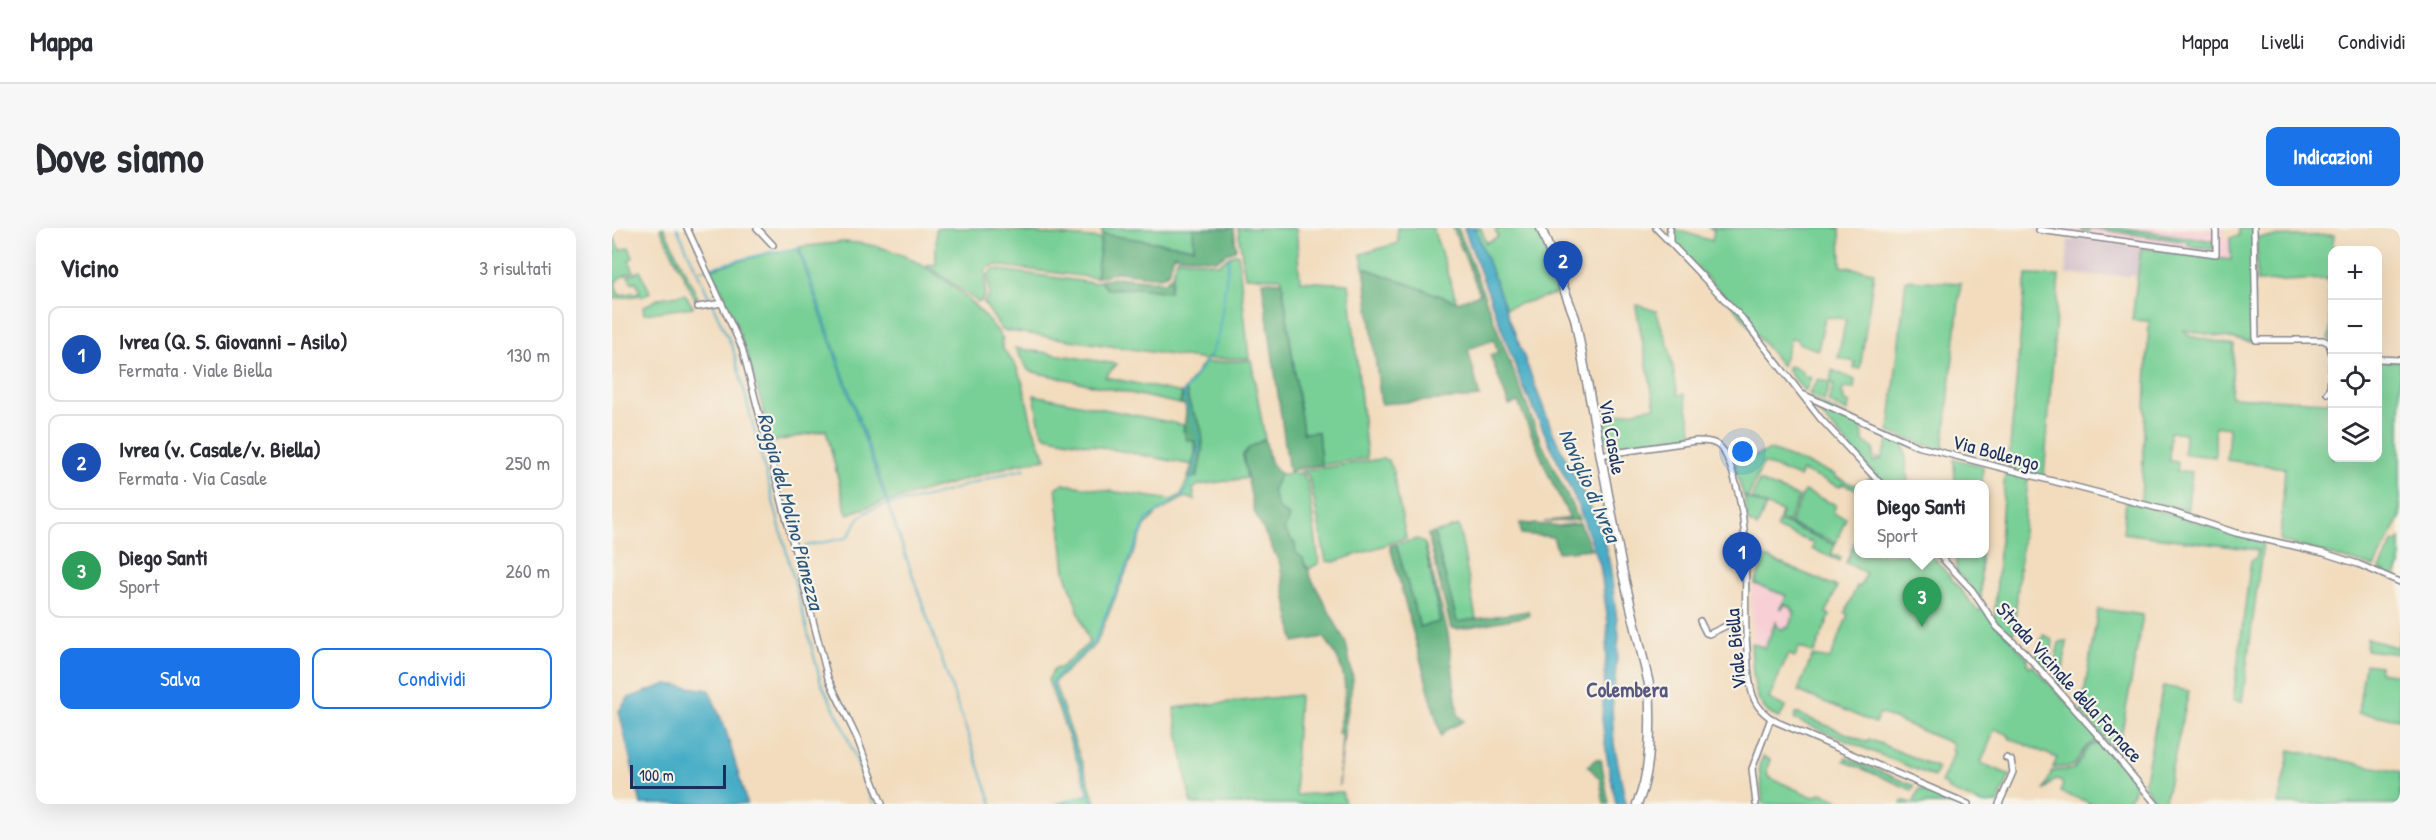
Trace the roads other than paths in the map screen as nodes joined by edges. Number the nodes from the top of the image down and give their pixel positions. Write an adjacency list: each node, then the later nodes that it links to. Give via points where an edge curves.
1 (687, 228): 13 (street)
2 (757, 228): 12 (street)
3 (1541, 228): 19 (main road, Via Casale, via 1575,318)
4 (1671, 228): 11 (street)
5 (2076, 228): 10 (street)
6 (2216, 228): 10 (street, via 2216,254)
7 (2254, 228): 15 (street, via 2256,340 2323,340 2329,343)
8 (1659, 229): 11 (street, Via Bollengo)
9 (2039, 230): 10 (street)
10 (2075, 235)
11 (1670, 242): 18 (street, Via Bollengo, via 1742,318)
12 (773, 245)
13 (720, 303): 14 (street); 28 (street, via 748,367 828,678 857,738)
14 (698, 307)
15 (2332, 354)
16 (2382, 359): 17 (street)
17 (2400, 360)
18 (1802, 393): 20 (street); 22 (street, Via Bollengo, via 1917,446 2169,511 2236,533 2324,553)
19 (1600, 455): 23 (street, Viale Biella, via 1696,441 1722,448 1745,525); 27 (main road, Via Casale, via 1649,684 1647,757)
20 (1877, 480)
21 (1942, 558): 32 (street, Strada Vicinale della Fornace, via 1972,590 1997,627 2104,741)
22 (2400, 582)
23 (1745, 617): 24 (street, via 1710,634); 25 (street, Viale Biella, via 1753,697)
24 (1700, 621)
25 (1771, 718): 29 (street, via 1752,769); 30 (street, Viale Biella)
26 (2006, 758): 31 (street, via 2011,760 2013,772)
27 (1639, 802)
28 (882, 804)
29 (1756, 804)
30 (1968, 804)
31 (1999, 804)
32 (2156, 804)

